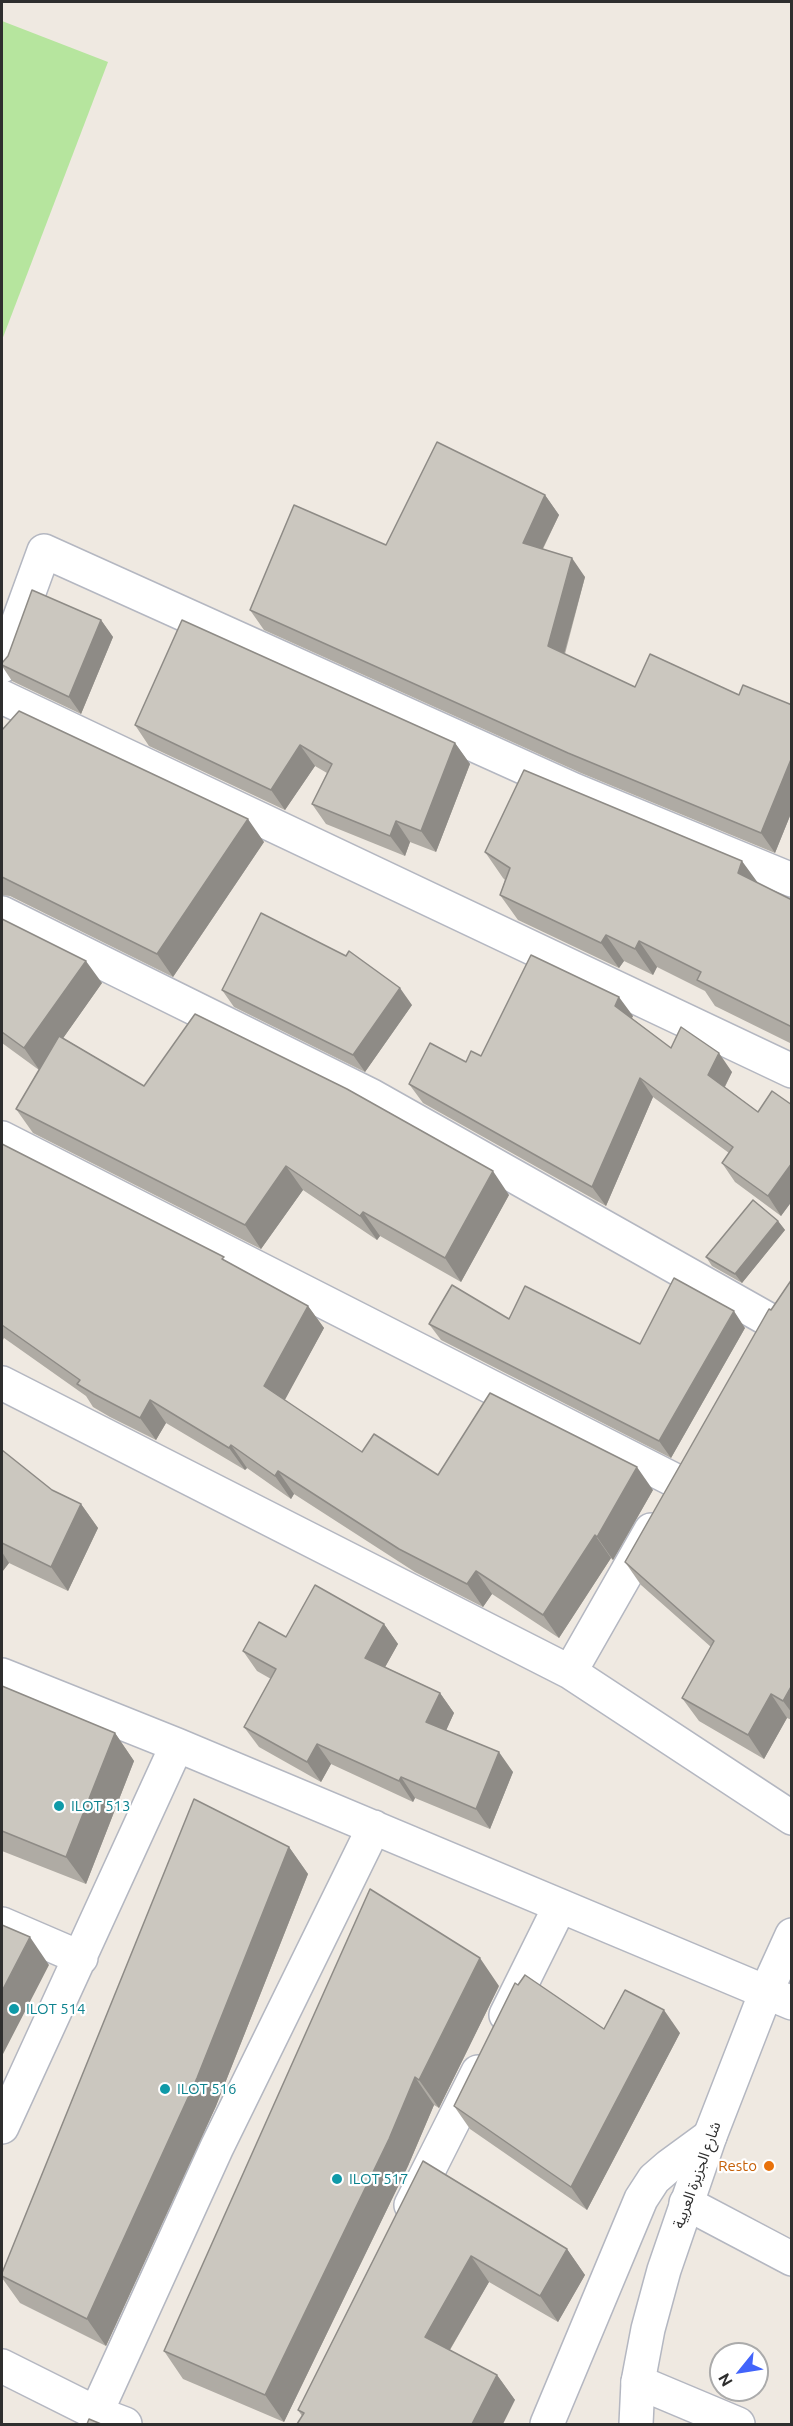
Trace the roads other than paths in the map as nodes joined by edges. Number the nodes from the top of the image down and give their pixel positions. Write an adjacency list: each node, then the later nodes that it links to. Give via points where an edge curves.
1 (2, 666): 3 (street, via 44,551 574,790)
2 (2, 696): 5 (street)
3 (792, 880)
4 (2, 913): 8 (street, via 372,1096)
5 (792, 1071)
6 (2, 1138): 12 (street)
7 (786, 1290): 8 (street)
8 (771, 1321): 9 (street)
9 (754, 1351)
10 (2, 1383): 13 (street)
11 (695, 1451): 12 (street)
12 (678, 1482): 13 (street)
13 (570, 1672): 16 (street)
14 (2, 1675): 15 (street)
15 (177, 1744): 17 (street); 21 (street)
16 (792, 1818)
17 (374, 1827): 18 (street); 30 (street, via 217,2147)
18 (560, 1906): 22 (street); 26 (street)
19 (2, 1924): 21 (street)
20 (792, 1935): 22 (street, شارع الجزيرة العربية)
21 (81, 1958): 23 (street)
22 (779, 1997): 24 (street, شارع الجزيرة العربية)
23 (2, 2127)
24 (710, 2136): 25 (street, شارع الجزيرة العربية); 31 (street, via 654,2179 641,2199)
25 (686, 2203): 27 (street); 29 (street, شارع الجزيرة العربية, via 648,2329)
26 (397, 2234)
27 (792, 2259)
28 (2, 2366): 30 (street)
29 (638, 2382): 32 (street, شارع الجزيرة العربية); 33 (street)
30 (110, 2419)
31 (548, 2424)
32 (636, 2424)
33 (738, 2424)

